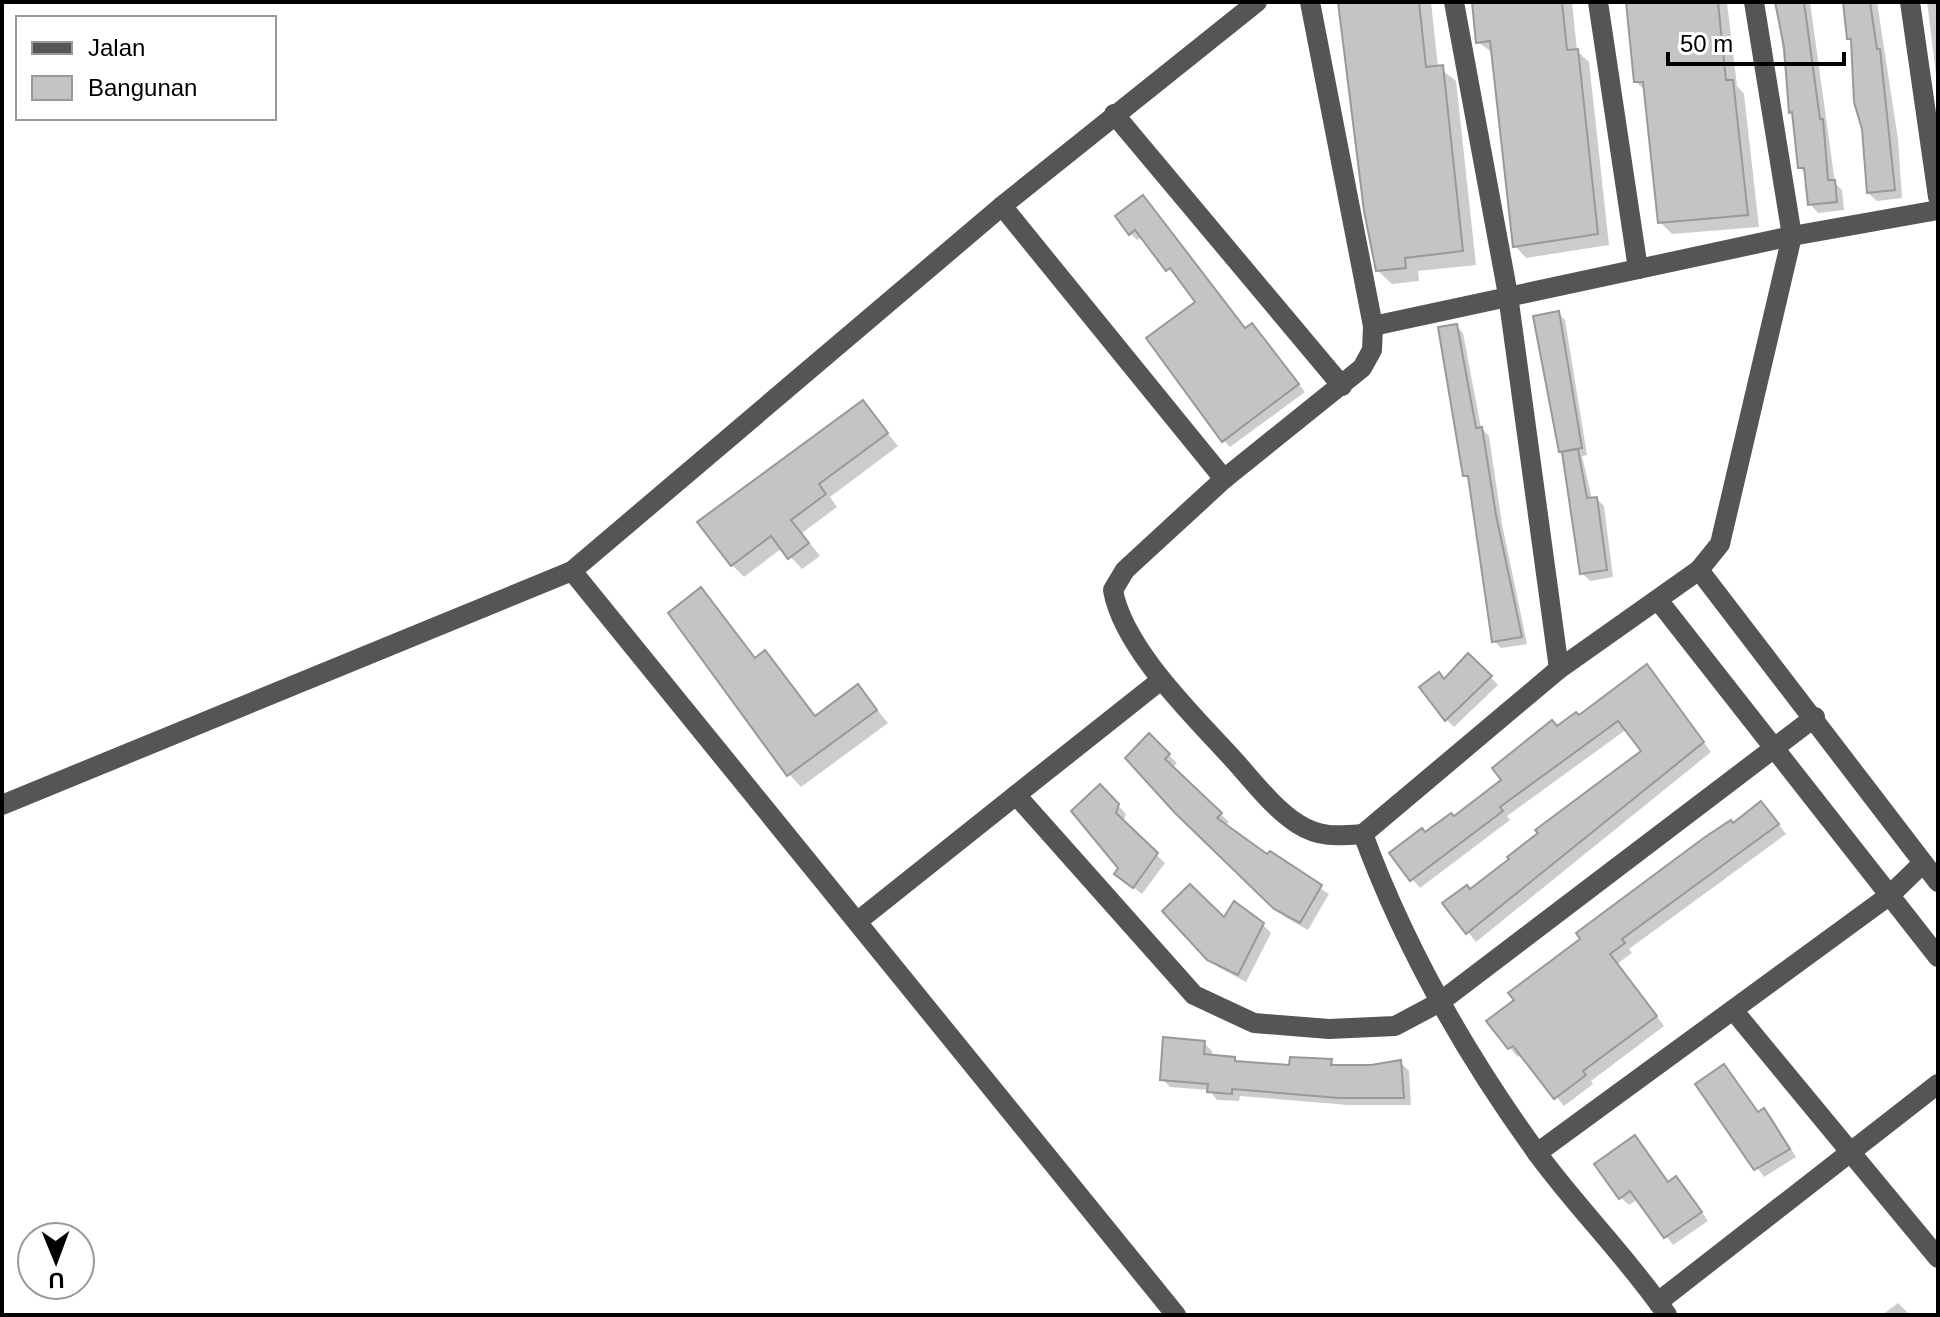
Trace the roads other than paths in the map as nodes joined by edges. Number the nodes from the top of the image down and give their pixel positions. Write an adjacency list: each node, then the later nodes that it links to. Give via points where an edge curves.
1 (1257, 2): 7 (street)
2 (1310, 2): 14 (street)
3 (1454, 2): 13 (street)
4 (1598, 2): 12 (street)
5 (1754, 2): 11 (street)
6 (1910, 2): 8 (street)
7 (1114, 114): 9 (street); 15 (street)
8 (1938, 197)
9 (1002, 206): 16 (street); 18 (street)
10 (1938, 210): 11 (street)
11 (1792, 236): 12 (street); 17 (street, via 1727,525 1716,552)
12 (1638, 269): 13 (street)
13 (1508, 295): 14 (street); 20 (street)
14 (1373, 326): 15 (street, via 1372,350)
15 (1342, 386): 16 (street)
16 (1224, 479): 21 (street, via 1125,570 1113,590 1116,609)
17 (1699, 570): 19 (street); 22 (street)
18 (572, 571): 25 (street); 30 (street)
19 (1658, 600): 20 (street); 23 (street)
20 (1559, 669): 26 (street)
21 (1161, 680): 24 (street); 26 (street, via 1297,823 1324,837)
22 (1815, 717): 23 (street); 27 (street)
23 (1775, 747): 29 (street); 32 (street)
24 (1016, 795): 30 (street); 32 (street, via 1194,995 1254,1023 1329,1029 1395,1026)
25 (2, 805)
26 (1363, 834): 32 (street, via 1407,942)
27 (1923, 863): 28 (street); 29 (street)
28 (1938, 882)
29 (1890, 895): 31 (street); 33 (street)
30 (858, 921): 39 (street)
31 (1938, 957)
32 (1440, 1002): 36 (street)
33 (1733, 1010): 35 (street); 36 (street)
34 (1938, 1084): 35 (street)
35 (1853, 1151): 37 (street); 38 (street)
36 (1537, 1153): 38 (street)
37 (1938, 1258)
38 (1662, 1308)
39 (1176, 1315)

